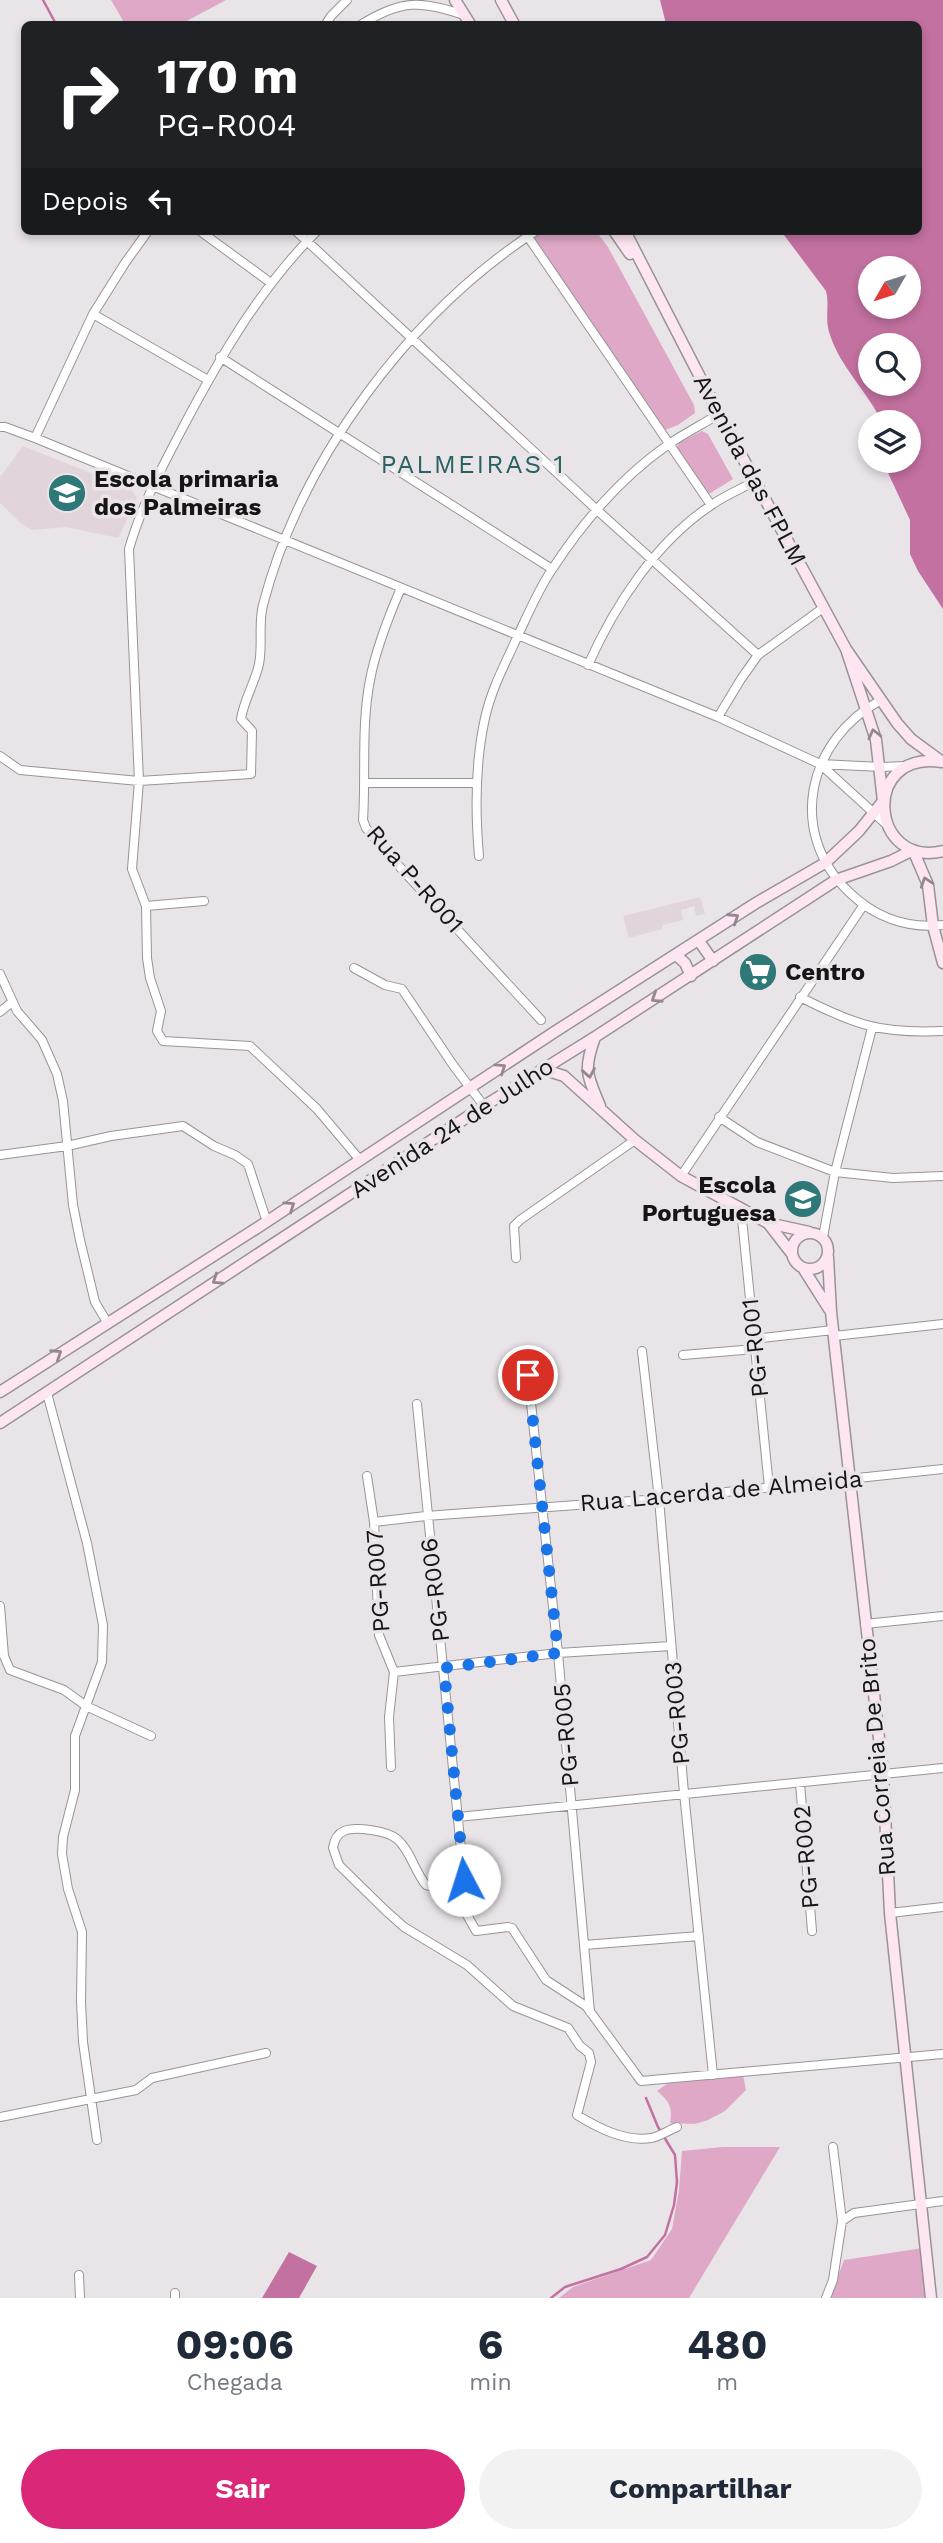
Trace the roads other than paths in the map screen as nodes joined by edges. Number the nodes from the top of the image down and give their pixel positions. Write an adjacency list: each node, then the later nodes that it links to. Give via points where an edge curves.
1 (348, 0): 7 (street)
2 (409, 0): 5 (street); 6 (street, via 435,4)
3 (455, 0): 6 (street)
4 (501, 0): 10 (street)
5 (377, 14): 8 (street); 9 (street)
6 (467, 20)
7 (328, 21)
8 (366, 21)
9 (381, 21)
10 (512, 21)
11 (145, 235): 22 (street)
12 (205, 235): 20 (street)
13 (300, 235): 19 (street)
14 (313, 235): 19 (street)
15 (525, 235): 23 (street)
16 (527, 235): 30 (street)
17 (617, 235): 21 (street)
18 (627, 235): 21 (street)
19 (307, 241): 20 (street); 23 (street)
20 (271, 284): 24 (street)
21 (655, 290): 26 (street, Avenida das FPLM)
22 (93, 314): 25 (street); 29 (street)
23 (412, 339): 28 (street); 34 (street)
24 (220, 358): 25 (street); 28 (street)
25 (208, 380): 32 (street)
26 (719, 414): 30 (street); 31 (street, Avenida das FPLM)
27 (0, 427): 29 (street)
28 (339, 432): 35 (street); 37 (street)
29 (35, 438): 32 (street)
30 (669, 444): 33 (street); 34 (street)
31 (755, 481): 33 (street); 39 (street, Avenida das FPLM)
32 (152, 485): 35 (street); 52 (street, via 129,549)
33 (711, 505): 36 (street)
34 (597, 510): 36 (street); 37 (street)
35 (286, 540): 38 (street); 52 (street, via 262,609 259,665 241,716 252,731 251,774)
36 (652, 559): 42 (street); 43 (street, via 617,609)
37 (552, 569): 40 (street)
38 (401, 588): 40 (street); 53 (street, Rua P-R001, via 369,683)
39 (823, 608): 41 (street, Avenida das FPLM); 42 (street)
40 (517, 637): 43 (street); 54 (street, via 489,700)
41 (846, 649): 44 (street, Avenida das FPLM); 45 (street, Avenida das FPLM)
42 (758, 655): 46 (street)
43 (587, 665): 46 (street)
44 (881, 700): 45 (street); 48 (street, Avenida das FPLM, via 911,739)
45 (867, 708): 49 (street, via 841,730); 51 (street, Avenida das FPLM, one-way to 45)
46 (718, 717): 49 (street)
47 (0, 756): 52 (street, via 20,770)
48 (942, 762): 50 (street, via 917,761)
49 (820, 764): 51 (street); 56 (street); 61 (street, via 811,821)
50 (906, 766): 51 (street); 55 (street, Avenida 24 de Julho, via 890,780)
51 (881, 767): 55 (street, Avenida das FPLM)
52 (139, 781): 64 (street, via 132,869)
53 (365, 783): 54 (street); 77 (street, Rua P-R001, via 366,828)
54 (477, 783): 60 (street)
55 (883, 801): 56 (street, Avenida 24 de Julho); 57 (street, Avenida das FPLM)
56 (873, 813): 57 (street); 61 (street, Avenida 24 de Julho)
57 (887, 825): 58 (street)
58 (913, 850): 59 (street); 62 (street, Avenida 24 de Julho); 66 (street, one-way to 58)
59 (942, 852)
60 (479, 856)
61 (825, 863): 62 (street); 67 (street, Avenida 24 de Julho, one-way to 61)
62 (836, 880): 65 (street); 69 (street, Avenida 24 de Julho)
63 (204, 901): 64 (street)
64 (146, 906): 91 (street, via 150,978 161,1012 157,1031 163,1041 250,1046 317,1109)
65 (863, 906): 66 (street, via 908,925); 74 (street)
66 (938, 926): 70 (street)
67 (699, 941): 68 (street, Avenida 24 de Julho); 69 (street)
68 (676, 955): 73 (street); 82 (street, Avenida 24 de Julho, one-way to 68)
69 (713, 961): 73 (street, Avenida 24 de Julho)
70 (943, 963)
71 (354, 968): 82 (street, via 402,989)
72 (0, 974): 75 (street)
73 (691, 976): 80 (street, Avenida 24 de Julho, one-way to 80)
74 (800, 997): 78 (street); 86 (street)
75 (12, 1002): 76 (street); 89 (street, via 51,1057 63,1101)
76 (0, 1013)
77 (541, 1020)
78 (872, 1028): 79 (street); 92 (street)
79 (943, 1031)
80 (595, 1037): 81 (street, Avenida 24 de Julho); 85 (street, one-way to 85, via 587,1074)
81 (542, 1069): 84 (street, Avenida 24 de Julho); 85 (street, via 564,1076)
82 (471, 1089): 83 (street, Avenida 24 de Julho); 84 (street)
83 (451, 1102): 87 (street); 91 (street, Avenida 24 de Julho)
84 (484, 1106): 87 (street, Avenida 24 de Julho)
85 (601, 1109): 88 (street)
86 (719, 1117): 92 (street, via 757,1142); 93 (street)
87 (463, 1120): 101 (street, Avenida 24 de Julho)
88 (635, 1140): 93 (street); 105 (street, via 514,1226)
89 (67, 1146): 90 (street); 97 (street, via 183,1126 248,1164); 108 (street, via 80,1240 95,1302)
90 (0, 1155)
91 (360, 1160): 97 (street, Avenida 24 de Julho, one-way to 91)
92 (835, 1172): 94 (street, via 893,1178); 99 (street)
93 (681, 1176): 95 (street)
94 (943, 1176)
95 (741, 1209): 96 (street); 111 (street, PG-R001)
96 (768, 1223): 98 (street); 102 (street)
97 (262, 1225): 100 (street, Avenida 24 de Julho); 101 (street)
98 (809, 1232): 99 (street); 102 (street, via 794,1242)
99 (823, 1237): 104 (street)
100 (240, 1239): 103 (street); 108 (street, Avenida 24 de Julho)
101 (269, 1246): 103 (street, Avenida 24 de Julho)
102 (792, 1254): 106 (street)
103 (251, 1257): 117 (street, Avenida 24 de Julho, one-way to 117)
104 (828, 1257): 106 (street, via 821,1267); 107 (street, Rua Correia De Brito)
105 (516, 1258)
106 (803, 1268): 107 (street)
107 (831, 1312): 110 (street, Rua Correia De Brito)
108 (107, 1322): 116 (street, Avenida 24 de Julho, one-way to 108)
109 (943, 1324): 110 (street)
110 (834, 1333): 111 (street); 122 (street, Rua Correia De Brito)
111 (754, 1339): 112 (street, PG-R001)
112 (755, 1349): 114 (street); 123 (street, PG-R001)
113 (642, 1351): 124 (street, PG-R003)
114 (682, 1355)
115 (528, 1375): 125 (street, PG-R005)
116 (0, 1392)
117 (47, 1393): 119 (street, Avenida 24 de Julho); 135 (street, via 87,1543 103,1625 102,1662)
118 (417, 1404): 126 (street, PG-R006)
119 (0, 1423)
120 (943, 1469): 122 (street, Rua Lacerda de Almeida)
121 (367, 1476): 127 (street, PG-R007)
122 (849, 1479): 123 (street, Rua Lacerda de Almeida); 130 (street, Rua Correia De Brito)
123 (769, 1487): 124 (street, Rua Lacerda de Almeida)
124 (659, 1499): 125 (street, Rua Lacerda de Almeida); 131 (street, PG-R003)
125 (542, 1507): 126 (street, Rua Lacerda de Almeida); 132 (street, PG-R005)
126 (426, 1516): 127 (street, Rua Lacerda de Almeida); 133 (street, PG-R006)
127 (374, 1522): 134 (street, PG-R007, via 379,1635)
128 (0, 1606): 135 (street, via 4,1656 10,1670 64,1690)
129 (943, 1616): 130 (street)
130 (865, 1624): 139 (street, Rua Correia De Brito)
131 (671, 1646): 132 (street); 141 (street, PG-R003)
132 (558, 1653): 133 (street); 142 (street, PG-R005)
133 (444, 1668): 134 (street); 143 (street, PG-R006)
134 (394, 1672): 137 (street, PG-R007, via 389,1717)
135 (86, 1706): 136 (street); 155 (street, via 75,1736 75,1790 62,1854 82,1932 81,2002)
136 (151, 1737)
137 (391, 1767)
138 (943, 1768): 139 (street)
139 (883, 1774): 140 (street); 146 (street, Rua Correia De Brito)
140 (800, 1783): 141 (street); 147 (street, PG-R002)
141 (684, 1793): 142 (street); 148 (street, PG-R003)
142 (573, 1804): 143 (street); 149 (street, PG-R005)
143 (458, 1817): 144 (street, PG-R006, via 464,1880)
144 (459, 1900): 150 (street, via 476,1931 512,1928 546,1980); 157 (street, via 426,1885 399,1840 389,1834 353,1829 334,1841 339,1865 404,1927 467,1965 513,2006 568,2028 591,2062 577,2115 626,2137 653,2138)
145 (943, 1908): 146 (street)
146 (890, 1913): 153 (street, Rua Correia De Brito)
147 (812, 1931)
148 (699, 1936): 149 (street); 154 (street, PG-R003)
149 (584, 1945): 150 (street, PG-R005)
150 (590, 2012): 154 (street, via 642,2081)
151 (265, 2053): 155 (street, via 152,2078 136,2090)
152 (943, 2054): 153 (street)
153 (906, 2058): 154 (street); 161 (street, Rua Correia De Brito)
154 (713, 2076)
155 (90, 2099): 156 (street); 158 (street)
156 (0, 2117)
157 (677, 2127)
158 (97, 2140)
159 (832, 2147): 162 (street)
160 (943, 2201): 161 (street)
161 (921, 2203): 162 (street, via 854,2213); 166 (street, Rua Correia De Brito)
162 (842, 2221): 165 (street)
163 (79, 2275): 164 (street)
164 (80, 2298)
165 (826, 2298)
166 (931, 2298)

